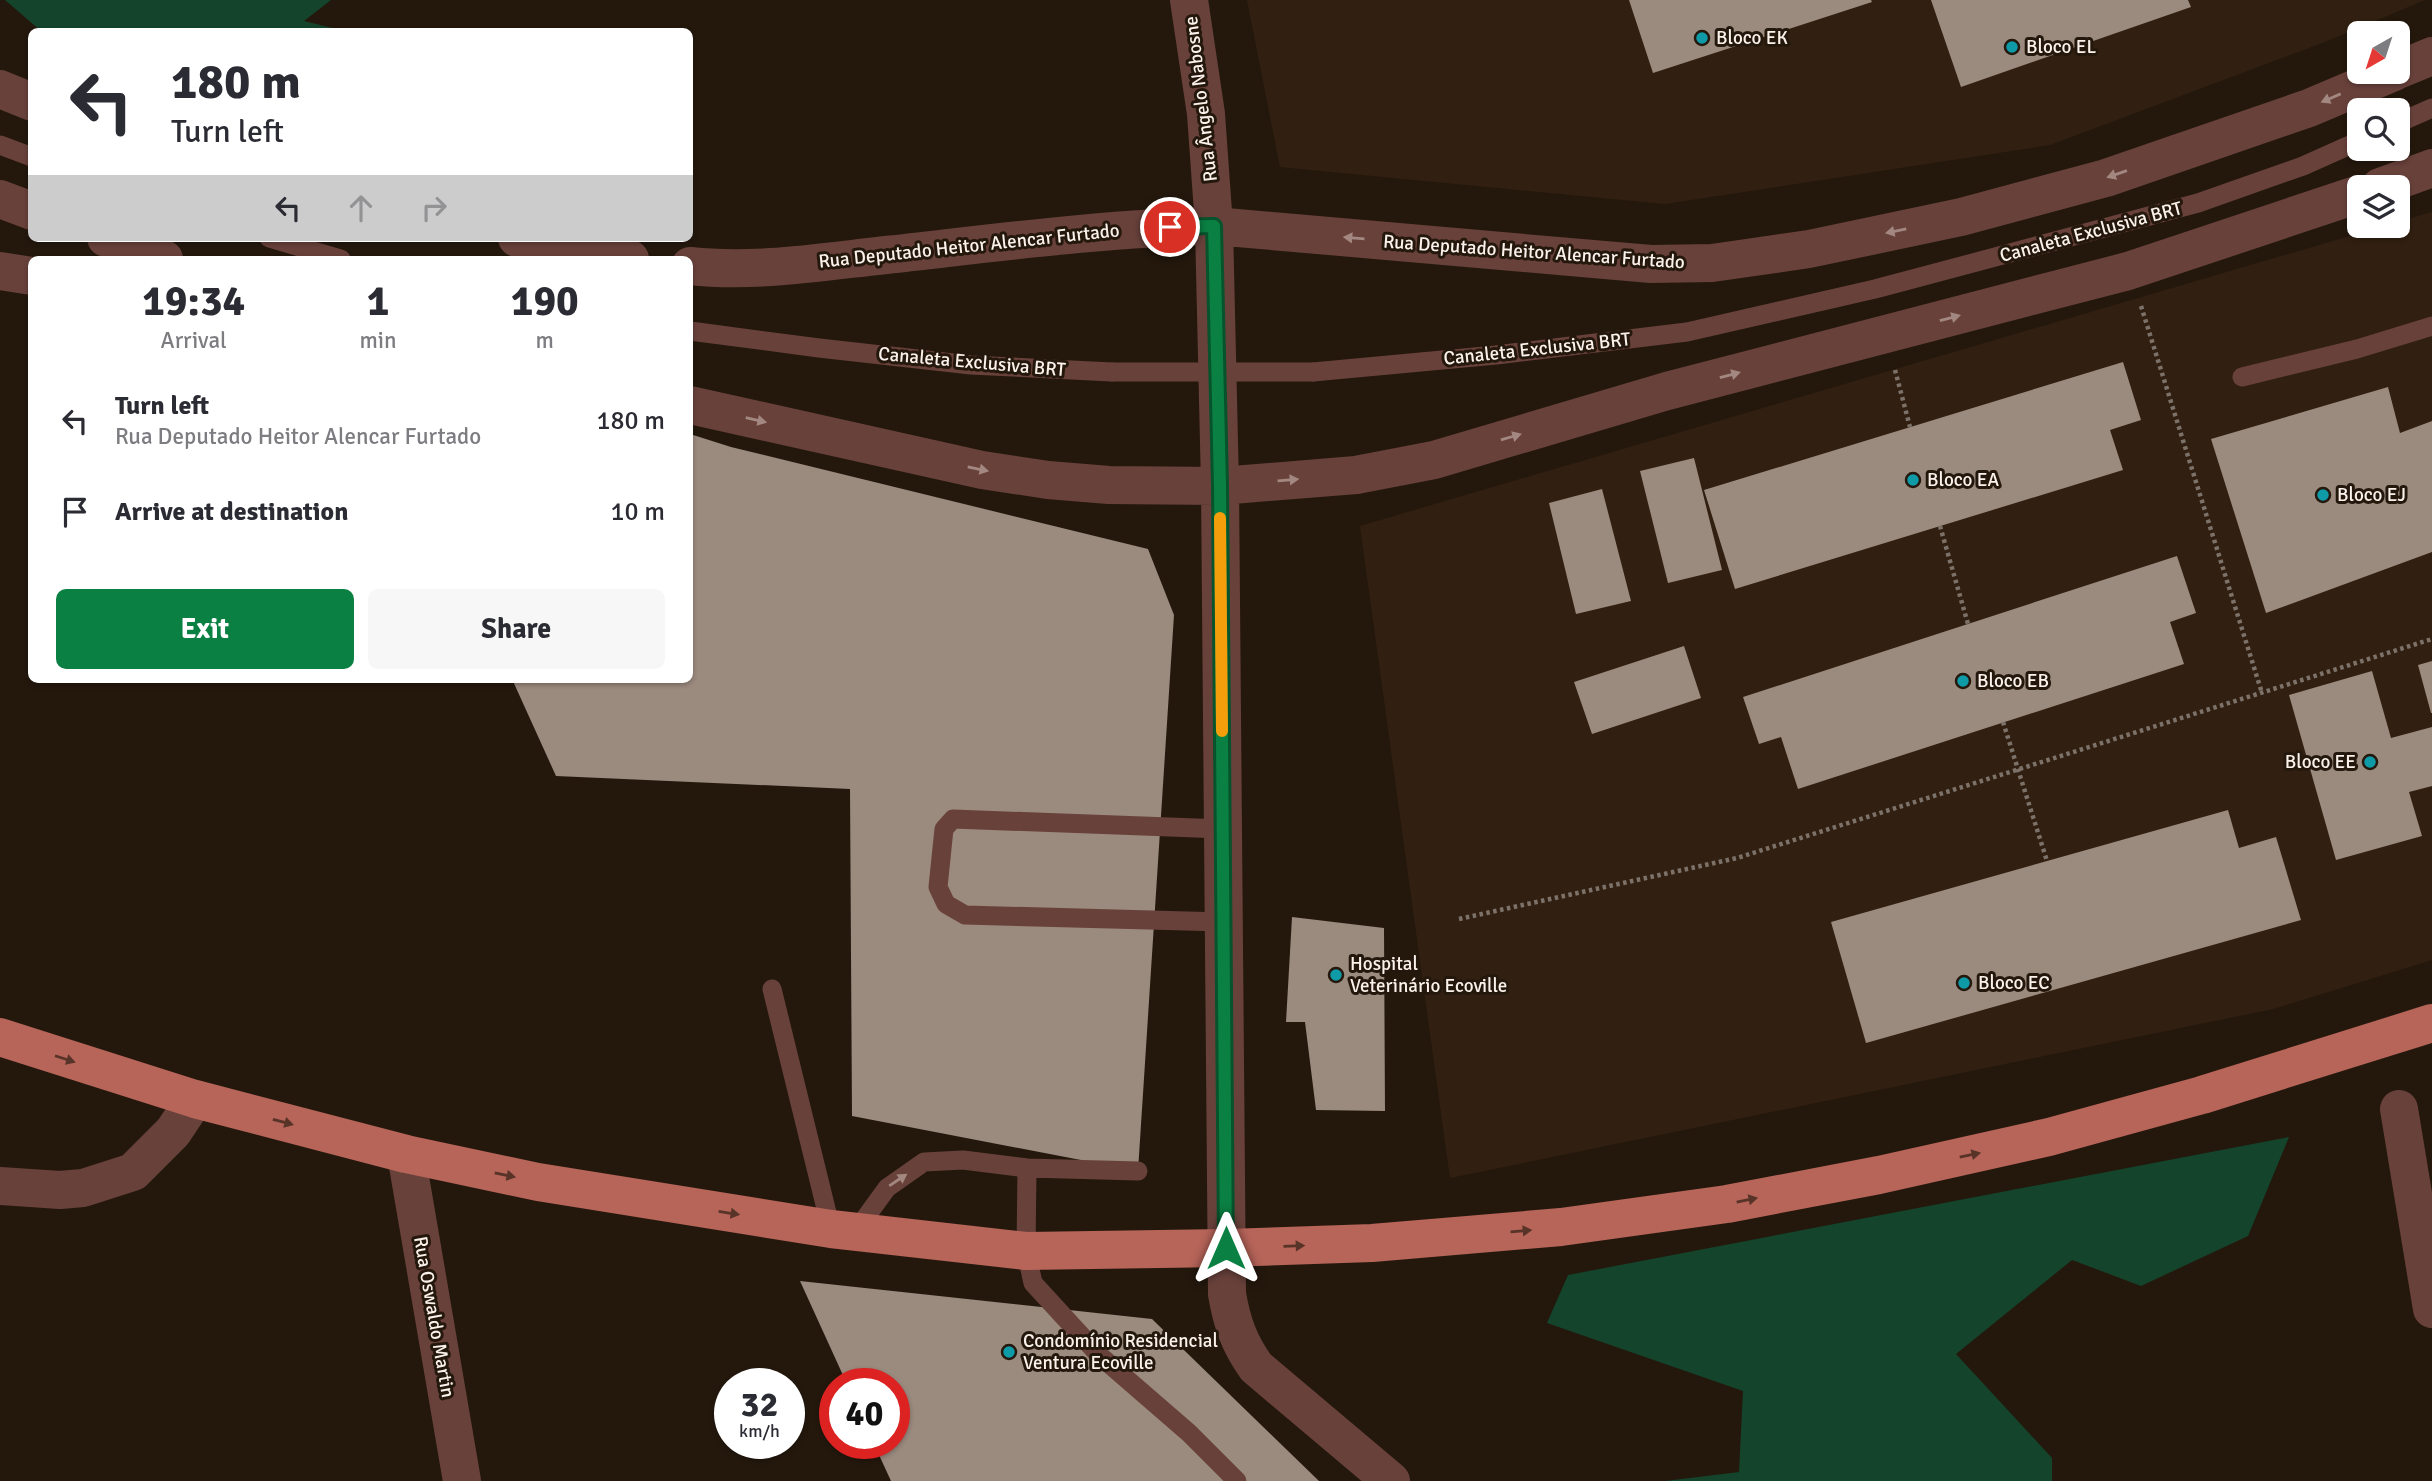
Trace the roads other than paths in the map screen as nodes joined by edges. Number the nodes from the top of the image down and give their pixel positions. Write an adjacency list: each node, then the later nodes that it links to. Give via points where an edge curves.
1 (1189, 0): 17 (street, Rua Ângelo Nabosne, via 1206,114)
2 (2432, 55): 3 (street, Rua Deputado Heitor Alencar Furtado)
3 (2410, 65)
4 (2365, 84): 17 (street, Rua Deputado Heitor Alencar Furtado, one-way to 17, via 2106,178 1961,217 1809,249 1712,263 1651,264)
5 (0, 89): 6 (street)
6 (28, 100)
7 (2432, 108): 8 (lane)
8 (2410, 118)
9 (0, 145): 11 (lane)
10 (2347, 146): 28 (lane, Canaleta Exclusiva BRT, bridge, via 2198,203 1875,289 1687,332 1496,355 1313,372 1112,372 971,365)
11 (28, 156)
12 (2432, 168): 13 (street)
13 (2410, 176)
14 (2347, 198): 31 (street, one-way to 14, via 1356,474 1434,460 1667,391 2128,271)
15 (0, 199): 16 (street)
16 (28, 210)
17 (1214, 226): 24 (street, Rua Deputado Heitor Alencar Furtado, via 1094,232 767,268); 31 (street, Rua Ângelo Nabosne)
18 (117, 242): 21 (street)
19 (283, 242): 22 (lane)
20 (539, 242): 23 (street)
21 (156, 256)
22 (331, 256)
23 (614, 256)
24 (693, 266)
25 (0, 271): 26 (street)
26 (28, 275)
27 (2432, 326): 29 (lane)
28 (693, 331)
29 (2242, 377)
30 (693, 406): 31 (street, one-way to 31, via 995,472 1109,485)
31 (1220, 486): 32 (street, Rua Ângelo Nabosne)
32 (1223, 829): 33 (street, Rua Ângelo Nabosne); 33 (lane, via 953,819 944,829 938,887 946,904 965,915)
33 (1224, 922): 44 (street, Rua Ângelo Nabosne)
34 (772, 989): 43 (lane)
35 (2432, 1023): 44 (main road, one-way to 35, via 1561,1227 1727,1204 2049,1138)
36 (0, 1037): 37 (main road, one-way to 37)
37 (195, 1099): 39 (main road, one-way to 39); 42 (street, via 173,1132 133,1172 83,1188)
38 (2399, 1109): 46 (street)
39 (405, 1154): 43 (main road, one-way to 43, via 538,1182); 47 (street, Rua Oswaldo Martin)
40 (1027, 1167): 41 (lane); 43 (lane, one-way to 40, via 887,1188 924,1162 963,1160); 45 (lane)
41 (1138, 1171)
42 (0, 1186)
43 (843, 1230): 45 (main road)
44 (1226, 1248): 45 (main road); 49 (street, Rua Ângelo Nabosne, via 1227,1294 1241,1347 1256,1367)
45 (1026, 1251): 48 (lane, via 1033,1283 1062,1315 1099,1355)
46 (2432, 1309)
47 (463, 1481)
48 (1237, 1481)
49 (1391, 1481)

